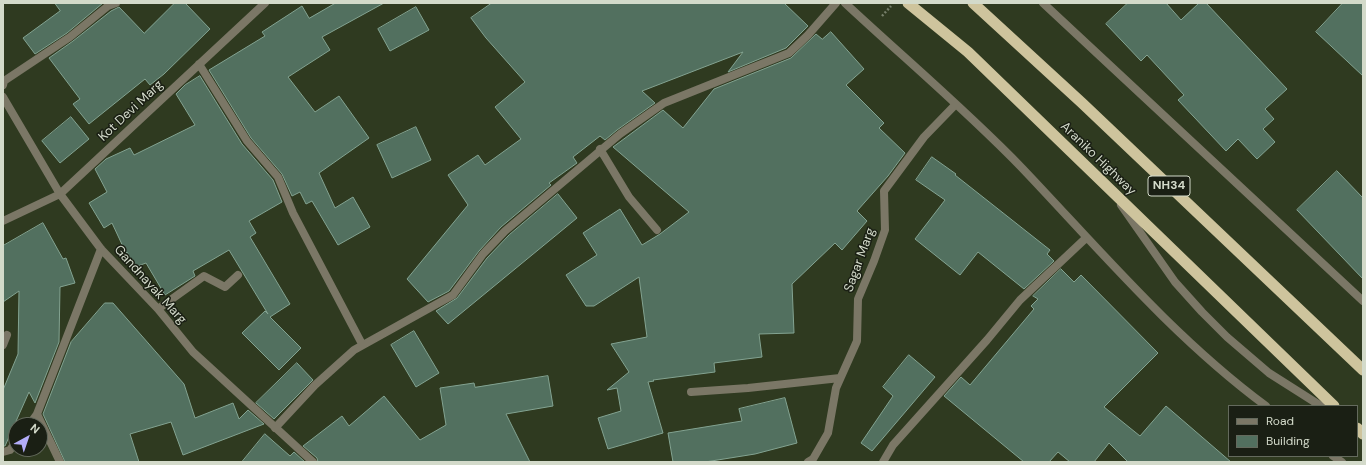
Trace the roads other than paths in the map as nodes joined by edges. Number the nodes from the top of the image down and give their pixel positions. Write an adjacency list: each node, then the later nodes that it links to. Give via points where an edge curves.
1 (116, 3): 9 (street, via 108,6 70,37 4,81)
2 (265, 3): 8 (street, Kot Devi Marg)
3 (836, 3): 12 (street, via 789,52 664,103)
4 (845, 3): 11 (street)
5 (908, 3): 13 (highway, Araniko Highway, via 968,52)
6 (973, 3): 25 (highway, NH34)
7 (1043, 3): 20 (street)
8 (199, 64): 14 (street, Kot Devi Marg); 23 (street, via 247,140 278,178 293,213)
9 (3, 85)
10 (3, 97): 14 (street, Gandnayak Marg)
11 (956, 104): 17 (street, via 1021,167); 26 (street, Sagar Marg, via 924,137 884,191 885,230 858,299 857,341)
12 (600, 150): 16 (street, via 629,197); 23 (street, via 505,231 483,254 453,295)
13 (1112, 192): 29 (street, via 1175,282 1202,312 1269,374); 30 (highway, Araniko Highway)
14 (60, 194): 15 (street, Kot Devi Marg); 18 (street, Gandnayak Marg)
15 (3, 221)
16 (657, 230)
17 (1086, 238): 28 (street, via 1172,326); 37 (street, via 1020,300 893,445)
18 (100, 249): 21 (street, Gandnayak Marg); 31 (street)
19 (238, 275): 21 (street, via 225,287 204,276)
20 (1363, 301)
21 (158, 308): 33 (street, Gandnayak Marg, via 193,352)
22 (8, 335): 24 (street)
23 (362, 344): 33 (street, via 315,385)
24 (3, 345)
25 (1363, 370)
26 (840, 378): 27 (street); 36 (street, Sagar Marg, via 828,433 813,459)
27 (691, 392)
28 (1265, 405)
29 (1319, 405)
30 (1333, 405)
31 (37, 414): 32 (street); 34 (street)
32 (35, 417)
33 (275, 428): 35 (street, Gandnayak Marg)
34 (60, 462)
35 (313, 462)
36 (808, 462)
37 (883, 462)

